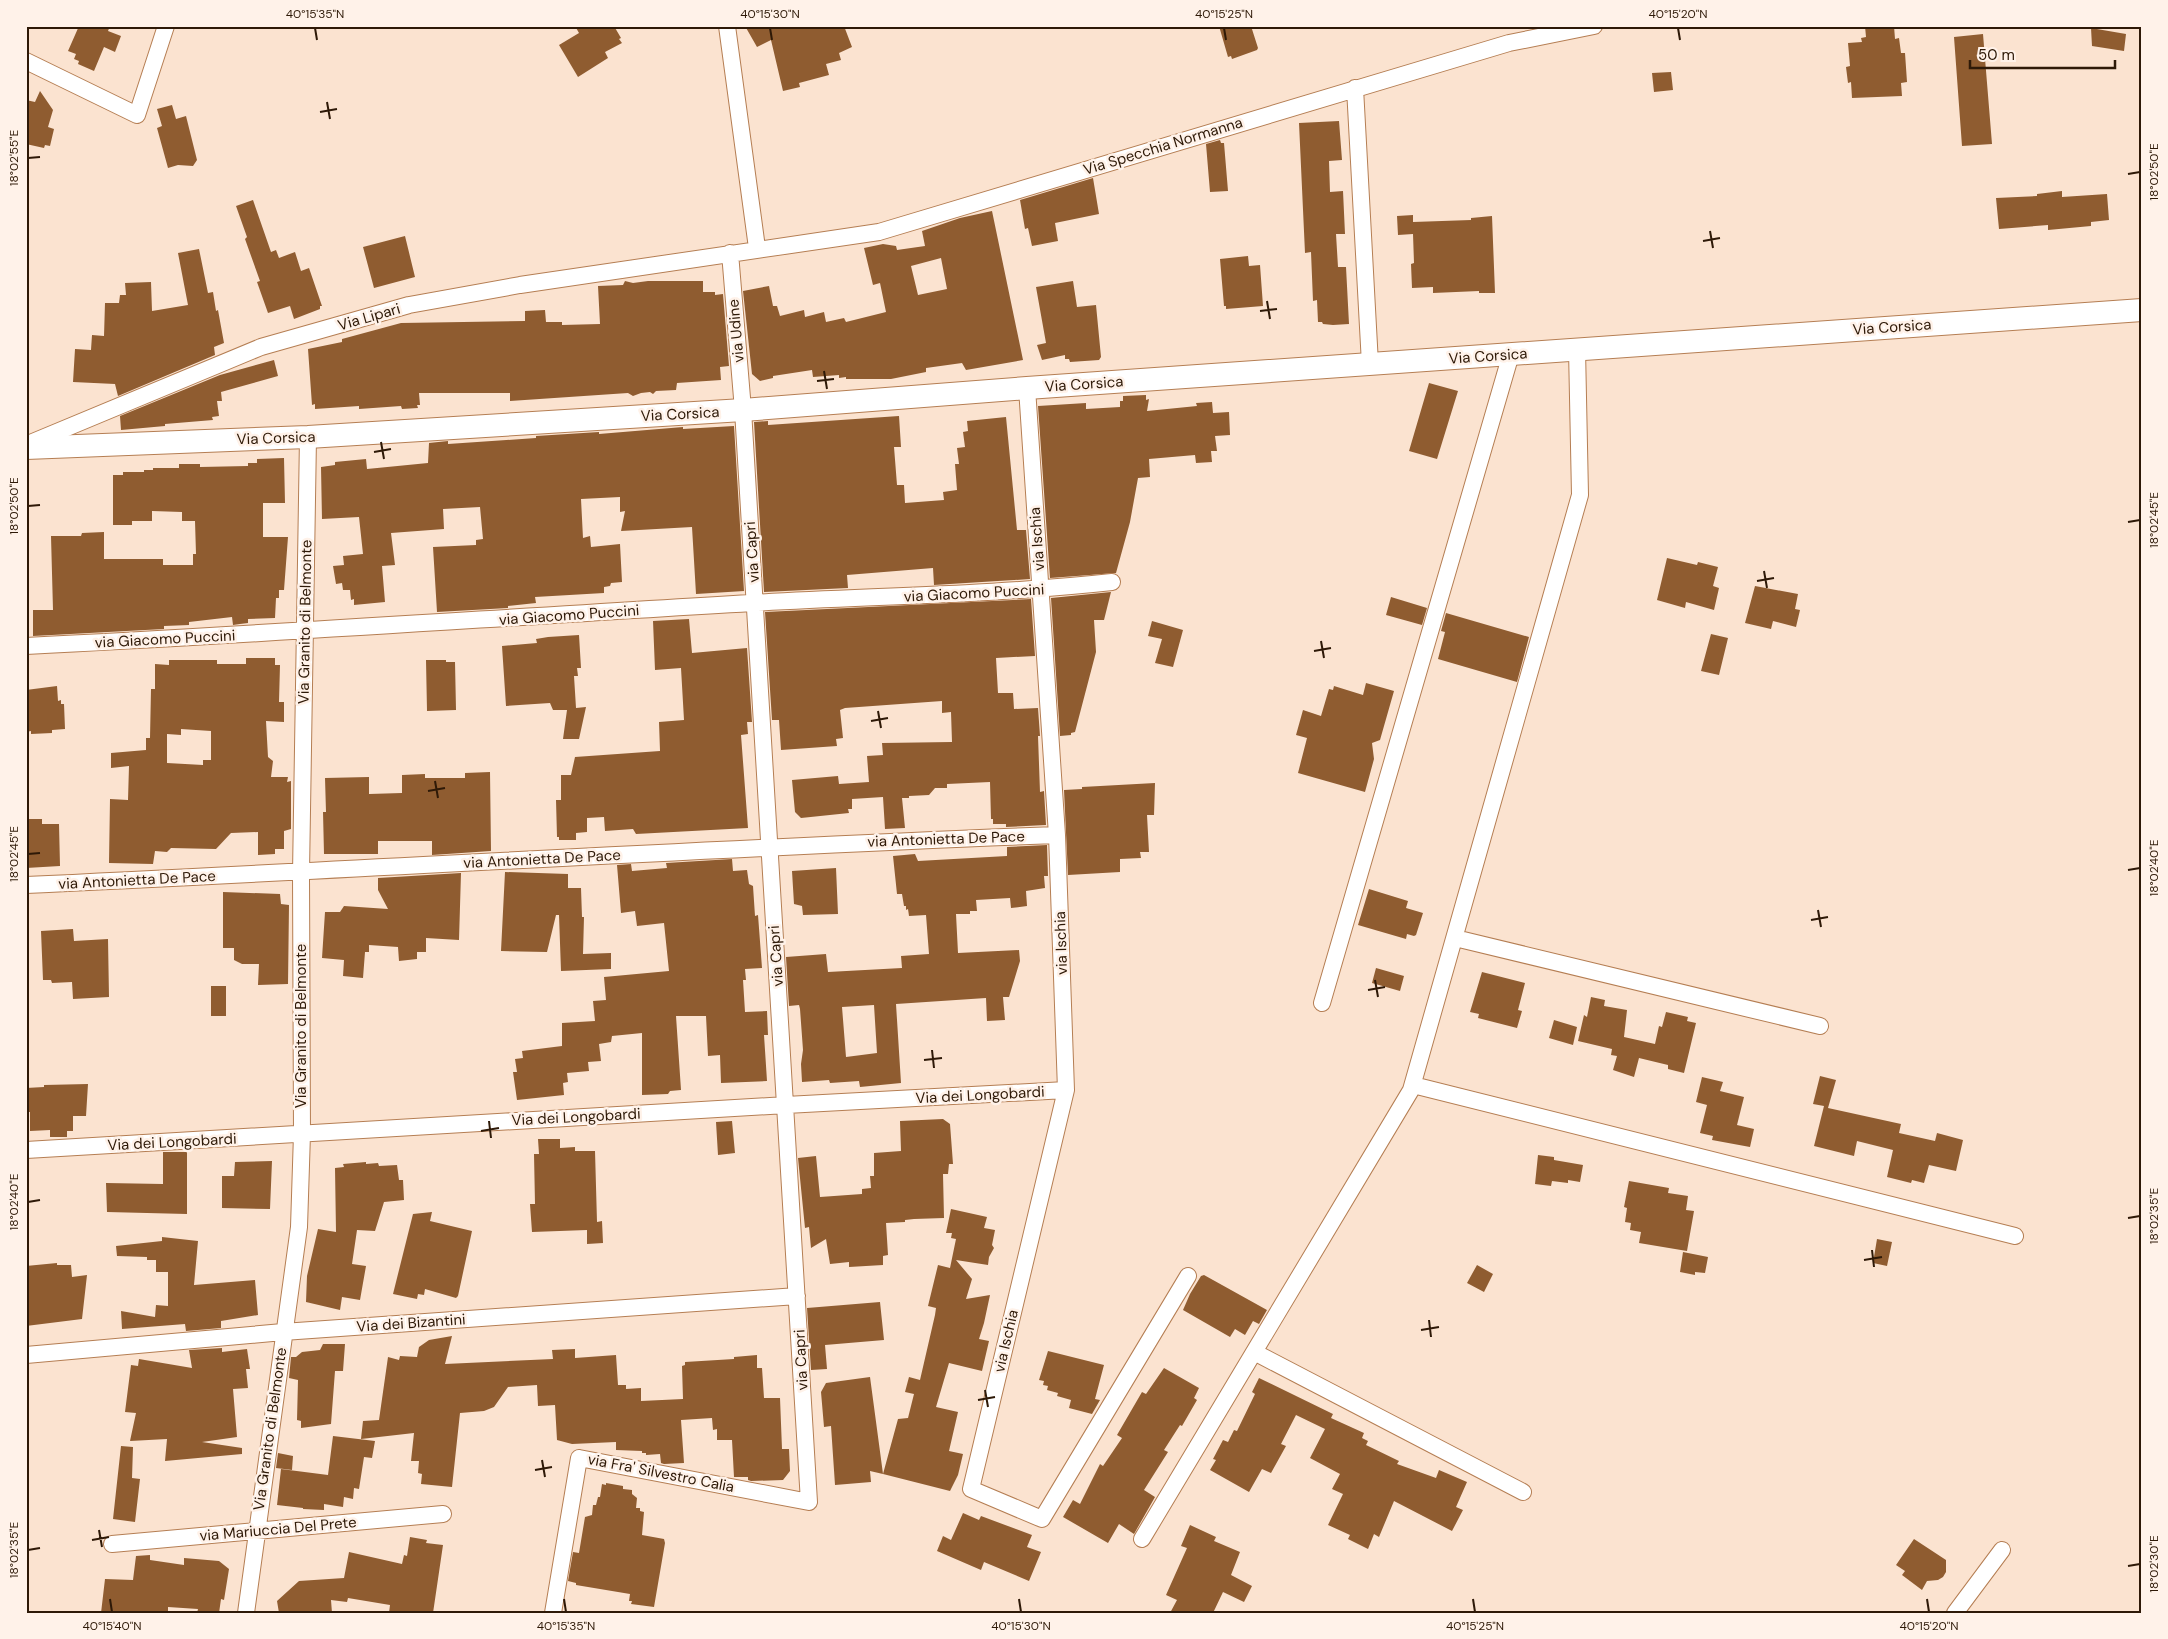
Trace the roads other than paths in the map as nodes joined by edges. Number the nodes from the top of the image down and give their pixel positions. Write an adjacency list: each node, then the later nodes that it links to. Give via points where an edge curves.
1 (166, 26): 4 (street, via 137,115)
2 (727, 26): 6 (street)
3 (1594, 26): 5 (street, Via Specchia Normanna, via 1509,43)
4 (26, 61)
5 (1355, 88): 6 (street, Via Specchia Normanna, via 879,232); 11 (street)
6 (757, 248): 7 (street, Via Specchia Normanna)
7 (730, 252): 13 (street, via Udine); 15 (street, Via Lipari, via 409,305 261,347)
8 (2142, 310): 9 (main road, Via Corsica)
9 (1577, 349): 10 (main road, Via Corsica); 25 (street, via 1580,495)
10 (1511, 354): 11 (main road, Via Corsica); 26 (street)
11 (1370, 364): 12 (main road, Via Corsica)
12 (1027, 388): 13 (main road, Via Corsica); 17 (street, via Ischia)
13 (743, 410): 14 (main road, Via Corsica); 18 (street, via Capri)
14 (308, 436): 15 (main road, Via Corsica); 19 (street, Via Granito di Belmonte)
15 (26, 447)
16 (1112, 582): 17 (street, via Giacomo Puccini)
17 (1041, 590): 18 (street, via Giacomo Puccini); 21 (street, via Ischia)
18 (755, 603): 19 (street, via Giacomo Puccini); 22 (street, via Capri)
19 (305, 632): 20 (street, via Giacomo Puccini); 23 (street, Via Granito di Belmonte)
20 (26, 646)
21 (1057, 835): 22 (street, via Antonietta De Pace); 29 (street, via Ischia)
22 (770, 846): 23 (street, via Antonietta De Pace); 30 (street, via Capri)
23 (301, 873): 24 (street, via Antonietta De Pace); 31 (street, Via Granito di Belmonte)
24 (26, 885)
25 (1454, 938): 27 (street); 28 (street)
26 (1322, 1003)
27 (1820, 1026)
28 (1413, 1085): 33 (street); 37 (street)
29 (1066, 1090): 30 (street, Via dei Longobardi); 34 (street, via Ischia, via 971,1489 1042,1519)
30 (786, 1104): 31 (street, Via dei Longobardi); 35 (street, via Capri)
31 (302, 1134): 32 (street, Via dei Longobardi); 36 (street, Via Granito di Belmonte, via 299,1227)
32 (26, 1150)
33 (2015, 1236)
34 (1188, 1276)
35 (797, 1296): 36 (street, Via dei Bizantini); 40 (street, via Capri)
36 (283, 1332): 38 (street, Via dei Bizantini); 42 (street, Via Granito di Belmonte)
37 (1254, 1352): 39 (street); 43 (street)
38 (26, 1355)
39 (1523, 1492)
40 (809, 1502): 47 (street, via Fra' Silvestro Calia, via 579,1458)
41 (443, 1514): 42 (street, via Mariuccia Del Prete)
42 (257, 1530): 44 (street, via Mariuccia Del Prete); 46 (street, Via Granito di Belmonte)
43 (1142, 1539)
44 (112, 1544)
45 (2002, 1550): 48 (street)
46 (246, 1613)
47 (554, 1613)
48 (1955, 1613)

